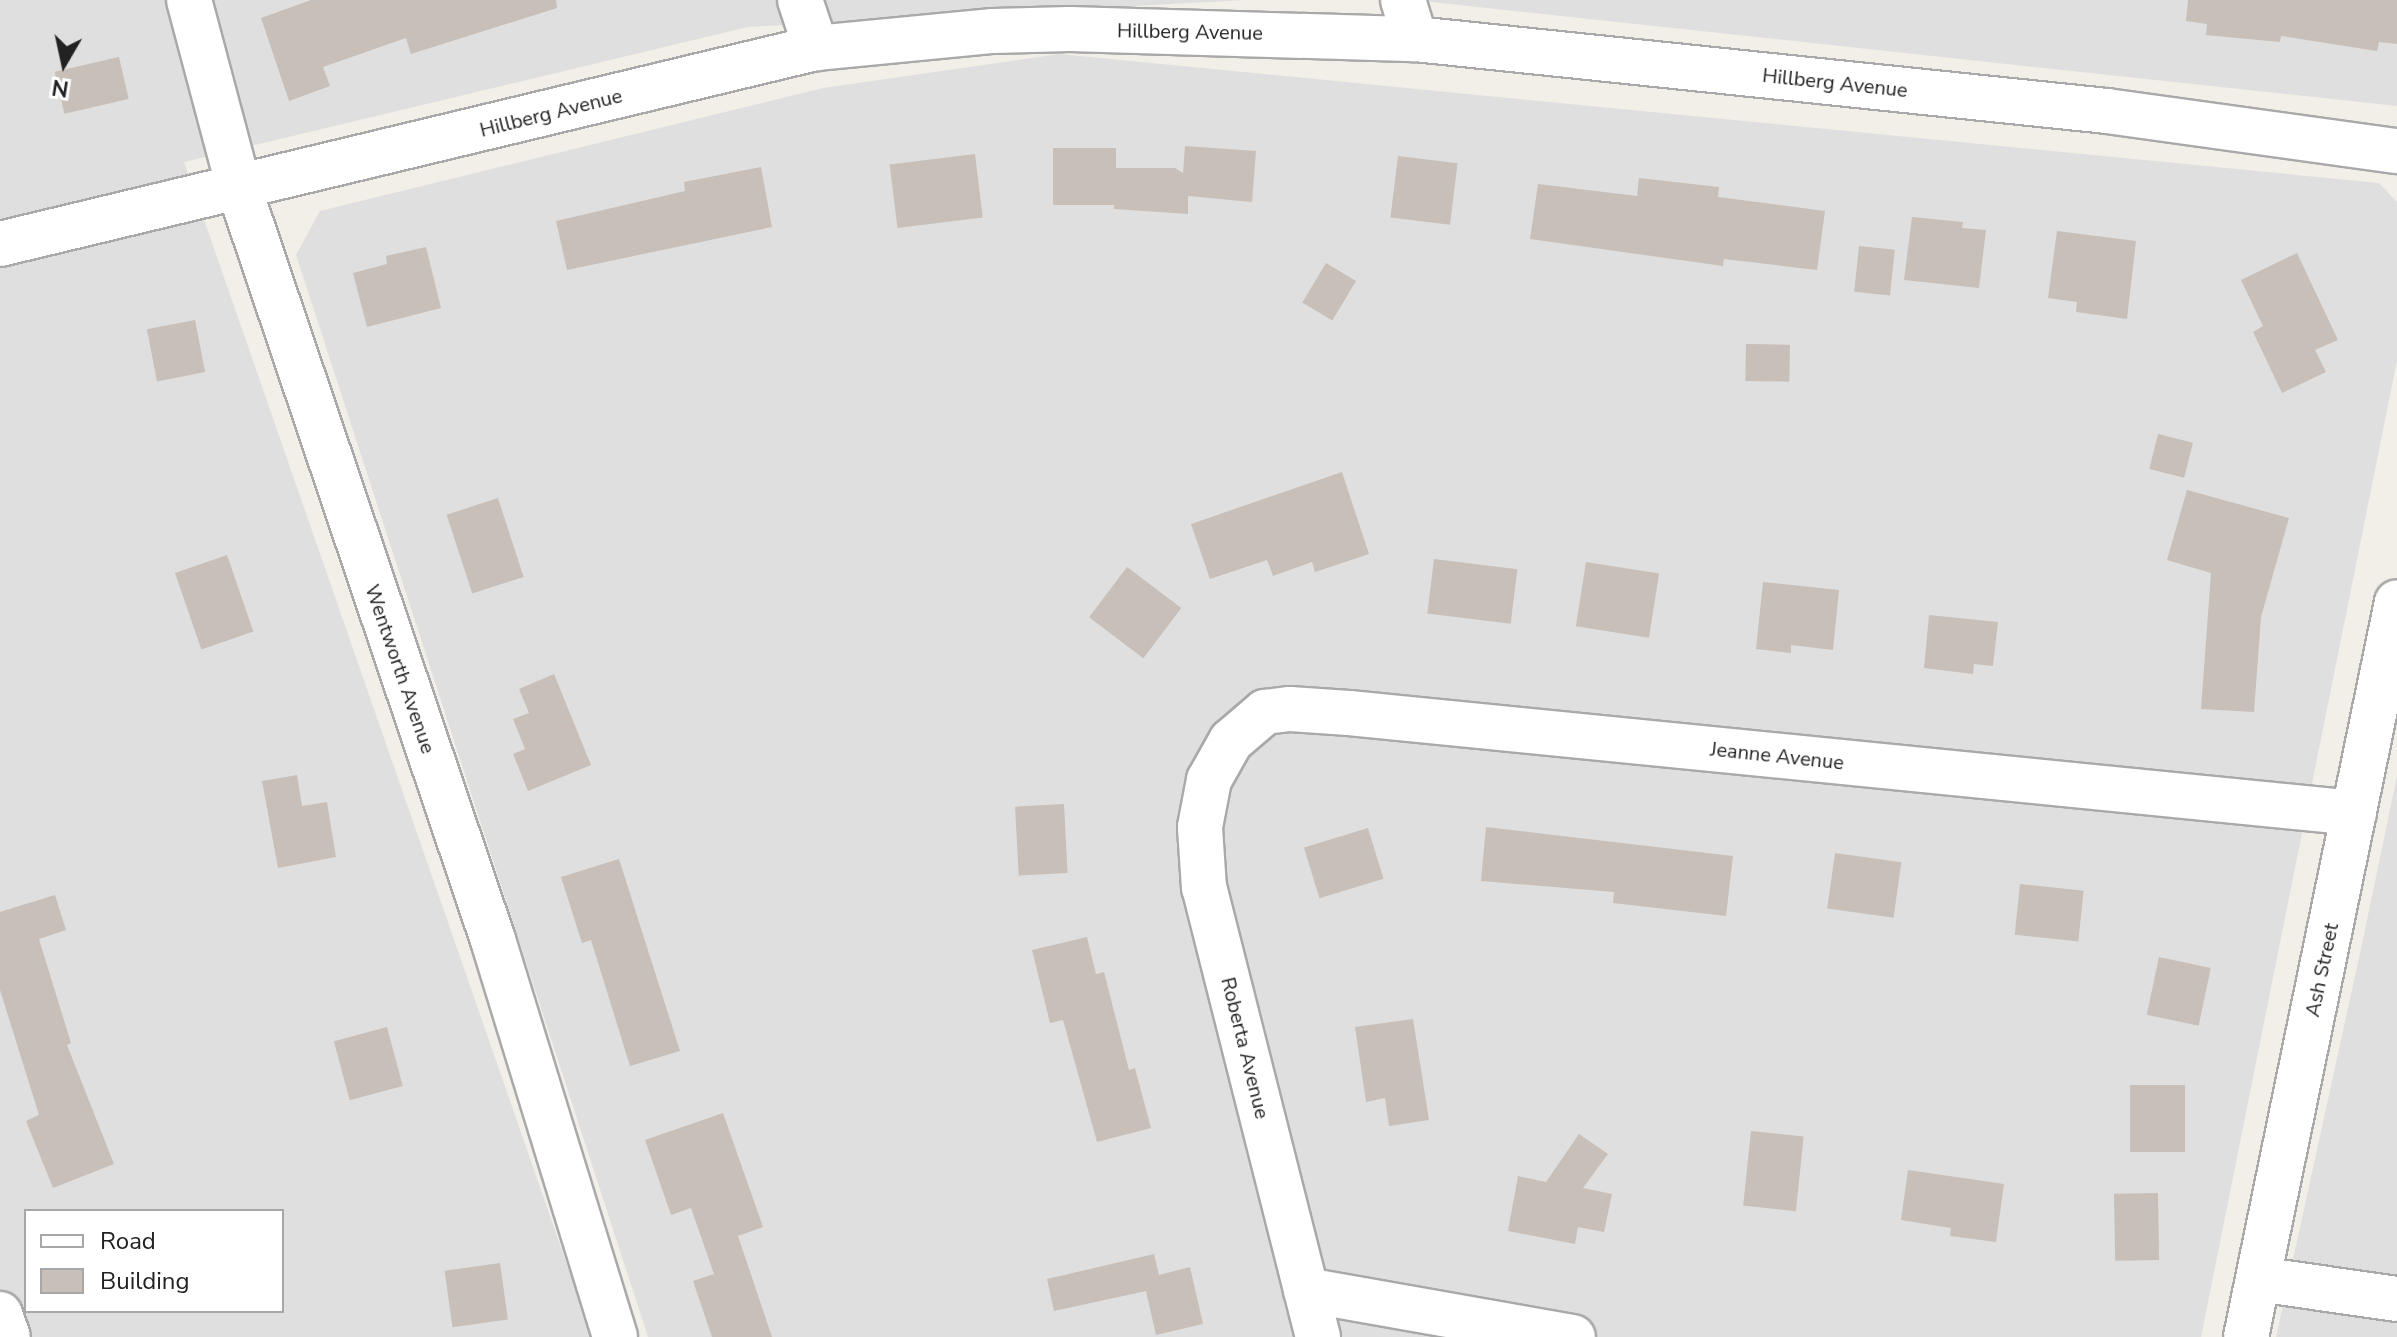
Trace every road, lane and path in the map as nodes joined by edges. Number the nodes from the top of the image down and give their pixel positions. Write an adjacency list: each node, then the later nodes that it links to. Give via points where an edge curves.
1 (189, 0): 6 (street, Wentworth Avenue)
2 (800, 0): 4 (street)
3 (1409, 20): 4 (street, Hillberg Avenue, via 964,33); 5 (street, Hillberg Avenue)
4 (816, 48): 6 (street, Hillberg Avenue)
5 (2397, 151)
6 (239, 188): 7 (street, Hillberg Avenue); 17 (street, Wentworth Avenue, via 493,940)
7 (0, 244)
8 (2397, 602): 9 (street, Ash Street)
9 (2389, 683): 11 (street, Ash Street)
10 (1220, 757): 11 (street, Jeanne Avenue, via 1247,724 1265,712 1290,709); 13 (street, Roberta Avenue, via 1209,780 1200,827 1204,888)
11 (2354, 813): 12 (street, Ash Street)
12 (2258, 1279): 14 (street); 20 (street, Ash Street)
13 (1306, 1290): 18 (street, Roberta Avenue); 19 (street)
14 (2397, 1299)
15 (0, 1314): 16 (street)
16 (8, 1337)
17 (615, 1337)
18 (1318, 1337)
19 (1573, 1337)
20 (2246, 1337)

